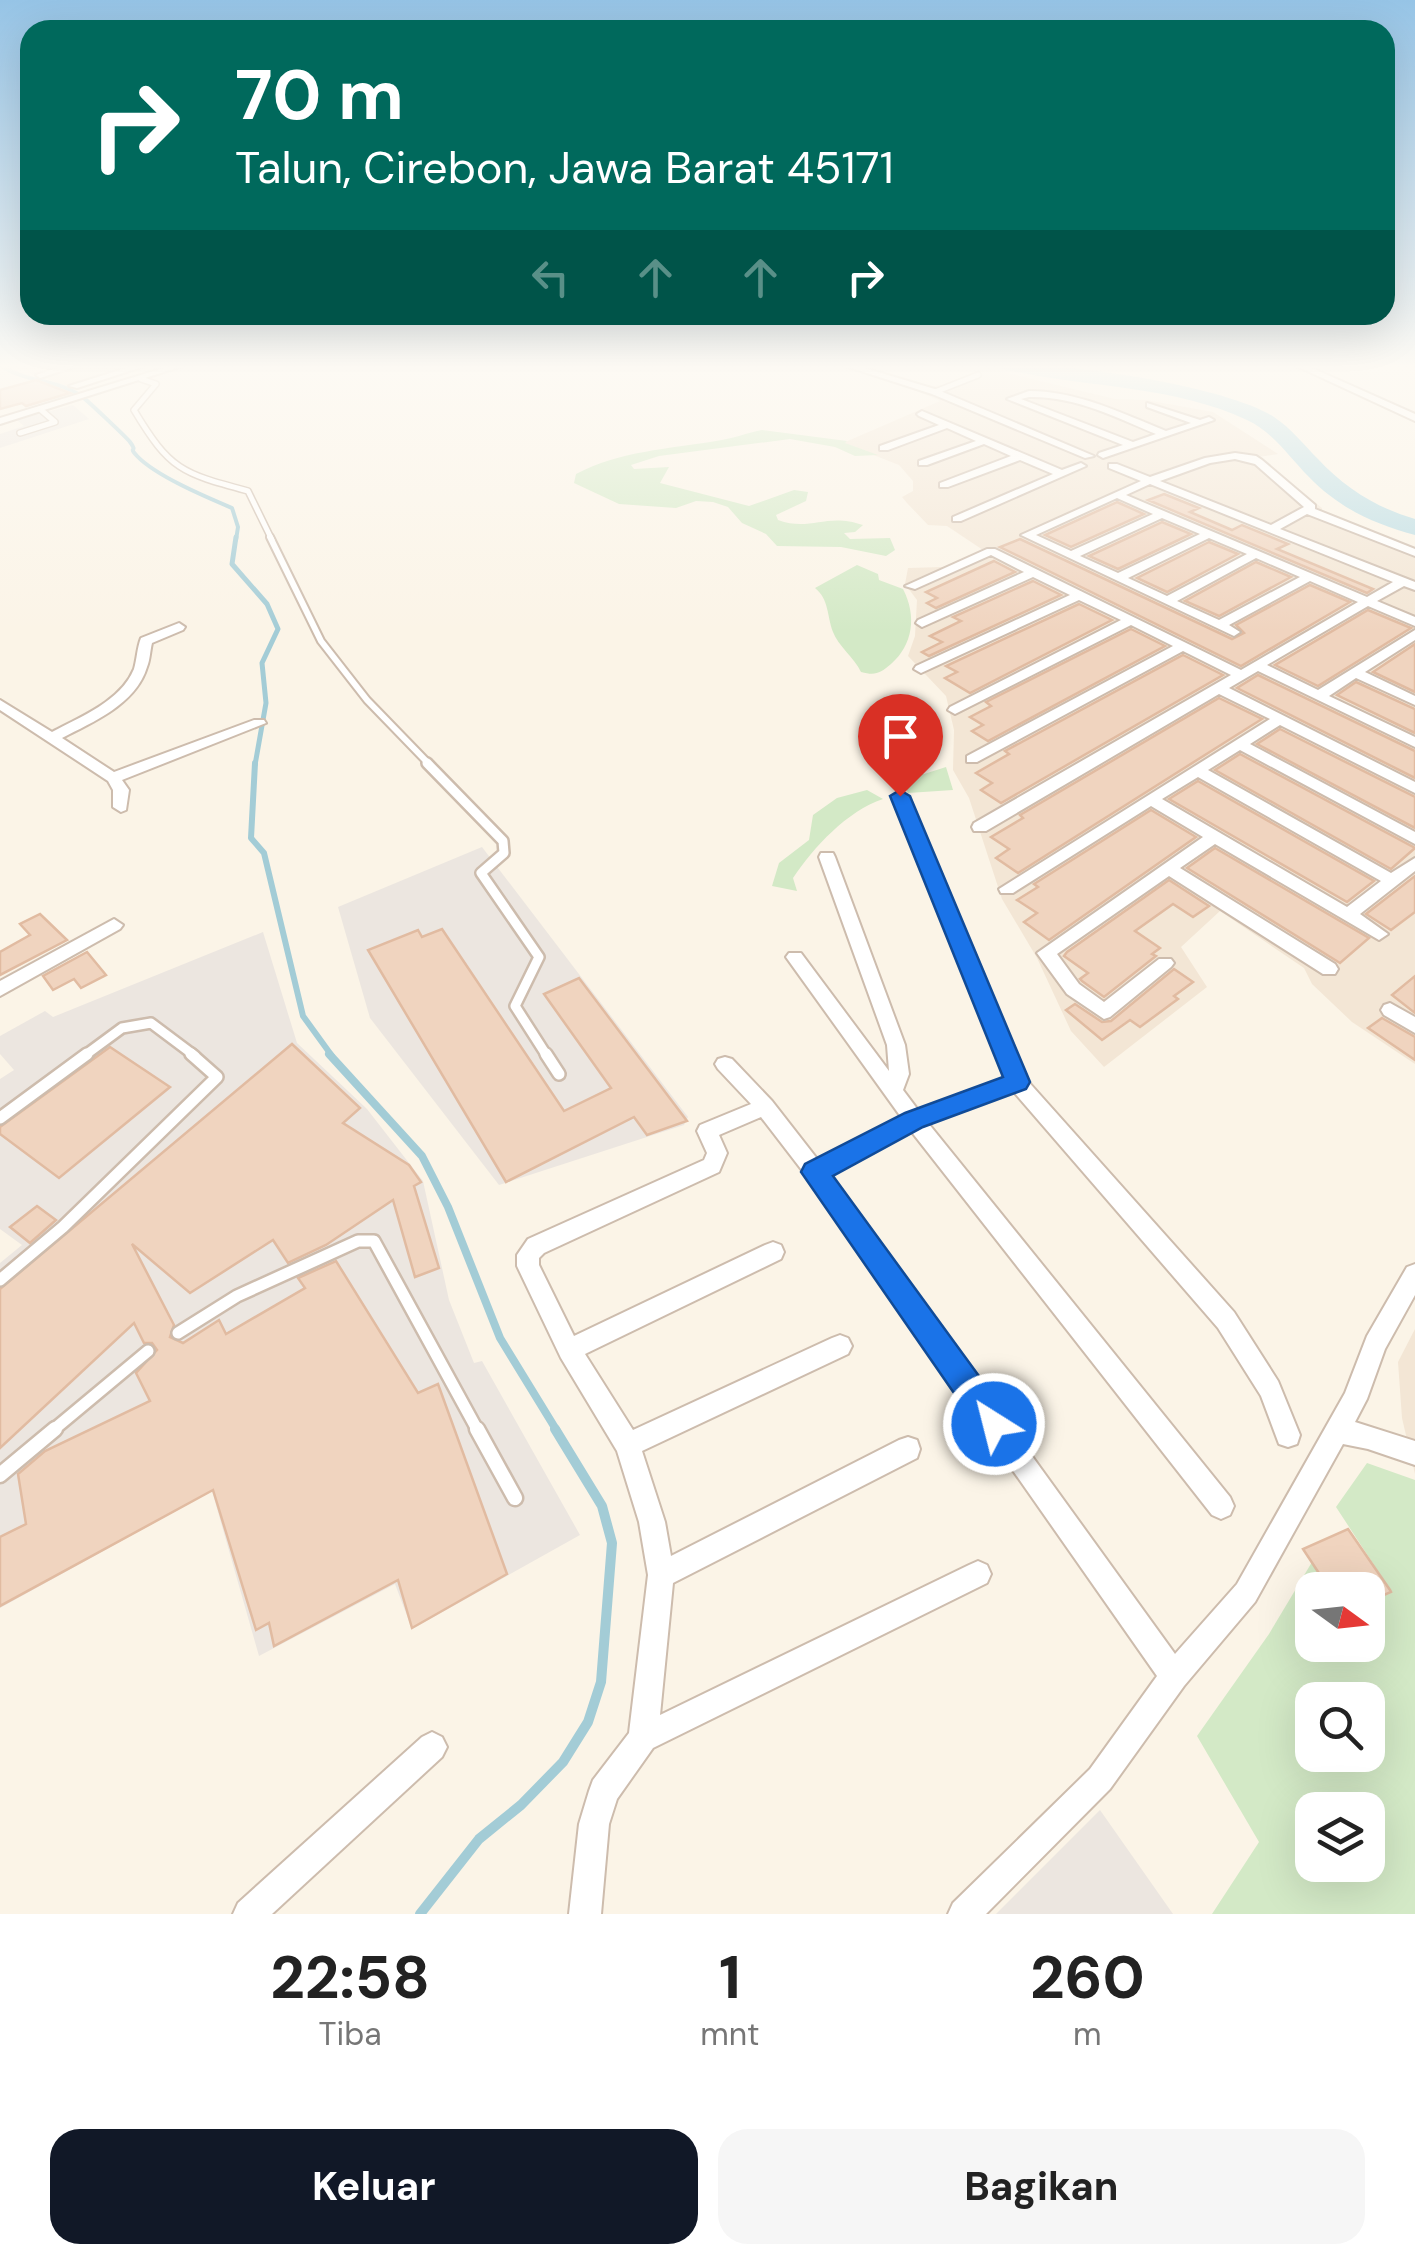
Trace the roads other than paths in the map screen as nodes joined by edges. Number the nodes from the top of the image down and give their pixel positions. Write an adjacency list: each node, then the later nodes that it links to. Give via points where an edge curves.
1 (161, 453): 78 (lane, via 199,478 248,491 321,641 367,700 503,841 504,853 480,873 539,957 516,1006)
2 (950, 453): 9 (street)
3 (1014, 453): 7 (street)
4 (1069, 453): 8 (street)
5 (1109, 453): 6 (street)
6 (1103, 455): 8 (street); 10 (street)
7 (1020, 456): 11 (street); 13 (street)
8 (1085, 461): 10 (street); 11 (street)
9 (923, 463)
10 (1114, 466): 12 (street)
11 (1062, 474): 17 (street)
12 (1151, 481): 14 (street); 15 (street, via 1237,454 1252,458); 18 (street)
13 (944, 485)
14 (1118, 495): 16 (street); 22 (street, via 1027,535)
15 (1309, 511): 18 (street); 20 (street)
16 (1162, 514): 19 (street); 22 (street)
17 (956, 518)
18 (1272, 528): 26 (street)
19 (1210, 534): 21 (street); 25 (street)
20 (1415, 553)
21 (1256, 554): 24 (street); 29 (street)
22 (1070, 556): 25 (street)
23 (1034, 572): 27 (street, via 991,551); 28 (street); 33 (street)
24 (1308, 577): 30 (street); 34 (street)
25 (1118, 578): 29 (street)
26 (1409, 584): 30 (street)
27 (910, 586)
28 (1079, 595): 31 (street); 40 (street)
29 (1167, 601): 34 (street)
30 (1368, 602): 32 (street); 39 (street)
31 (1131, 620): 38 (street); 47 (street)
32 (1415, 622)
33 (922, 624)
34 (1219, 625): 36 (street)
35 (179, 627): 50 (street, via 146,641 140,671 122,692)
36 (1234, 632)
37 (1415, 634): 41 (street)
38 (1183, 646): 42 (street); 53 (street)
39 (1258, 666): 42 (street); 44 (street)
40 (921, 670)
41 (1355, 673): 44 (street); 45 (street)
42 (1242, 675): 43 (street)
43 (1220, 688): 48 (street); 60 (street)
44 (1319, 696): 51 (street)
45 (1415, 700)
46 (0, 704): 50 (street)
47 (955, 710)
48 (1280, 719): 52 (street); 56 (street)
49 (258, 723): 55 (street)
50 (51, 738): 55 (street)
51 (1415, 743)
52 (1239, 744): 54 (street); 62 (street)
53 (972, 760)
54 (1197, 770): 58 (street); 66 (street)
55 (113, 778): 59 (street)
56 (1415, 788)
57 (900, 796): 79 (street)
58 (1151, 799): 61 (street); 67 (street)
59 (120, 807)
60 (980, 827)
61 (1215, 836): 65 (street); 68 (street)
62 (1415, 839)
63 (827, 857): 80 (street, via 896,1046)
64 (1415, 864): 66 (street)
65 (1168, 868): 72 (street, via 1046,953 1073,989 1104,1012); 73 (street)
66 (1393, 880): 68 (street)
67 (1006, 889)
68 (1348, 915): 70 (street)
69 (114, 925): 74 (street)
70 (1379, 934)
71 (796, 958): 80 (street)
72 (1164, 964)
73 (1329, 969)
74 (0, 989)
75 (1390, 1010): 76 (street)
76 (1415, 1026)
77 (725, 1064): 81 (street)
78 (559, 1074)
79 (1017, 1082): 83 (street); 93 (street, via 1226,1320 1270,1389)
80 (893, 1090): 83 (street)
81 (765, 1107): 84 (street); 90 (street, via 707,1131 717,1154 712,1166 528,1255)
82 (0, 1118): 87 (lane, via 122,1028 142,1022 217,1077 64,1227)
83 (914, 1120): 84 (street); 99 (street)
84 (815, 1172): 102 (street)
85 (773, 1252): 90 (street)
86 (1415, 1274): 92 (street)
87 (0, 1280)
88 (178, 1333): 98 (lane, via 237,1296 358,1242 374,1242)
89 (840, 1346): 94 (street)
90 (570, 1350): 94 (street)
91 (148, 1351): 97 (lane)
92 (1336, 1432): 96 (street); 102 (street, via 1246,1593)
93 (1288, 1434)
94 (628, 1446): 101 (street)
95 (908, 1449): 101 (street)
96 (1415, 1453)
97 (0, 1475)
98 (515, 1498)
99 (1221, 1506)
100 (978, 1574): 103 (street)
101 (661, 1575): 103 (street)
102 (1174, 1676): 107 (street, via 1100,1779)
103 (644, 1738): 106 (street, via 604,1791)
104 (432, 1747): 105 (street)
105 (249, 1914)
106 (585, 1914)
107 (964, 1914)

